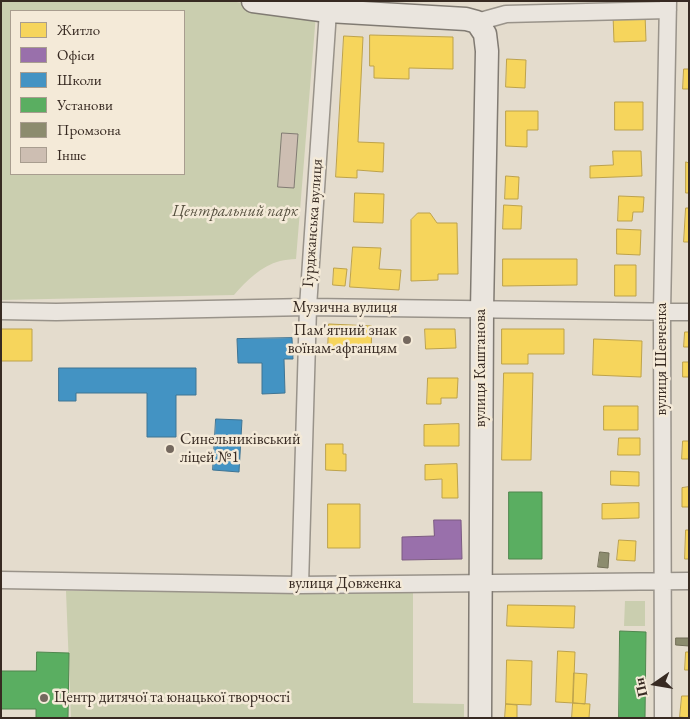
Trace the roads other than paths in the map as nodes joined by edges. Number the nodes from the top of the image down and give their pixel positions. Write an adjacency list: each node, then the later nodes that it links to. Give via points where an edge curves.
1 (253, 1): 3 (street)
2 (668, 6): 4 (street, via 506,14); 8 (street, вулиця Шевченка)
3 (328, 11): 4 (street); 5 (street, Гурджанська вулиця)
4 (471, 20): 6 (street, вулиця Каштанова, via 485,34 486,51)
5 (308, 308): 6 (street, Музична вулиця); 7 (street, Музична вулиця); 14 (street, Гурджанська вулиця)
6 (482, 310): 8 (street, Музична вулиця); 13 (street, вулиця Каштанова)
7 (1, 311)
8 (662, 312): 9 (street, Музична вулиця); 11 (street, вулиця Шевченка)
9 (689, 312)
10 (1, 580): 14 (street, вулиця Довженка)
11 (662, 581): 12 (street, вулиця Довженка); 13 (street, вулиця Довженка); 16 (street, вулиця Шевченка)
12 (689, 581)
13 (480, 583): 14 (street, вулиця Довженка); 15 (street, вулиця Каштанова)
14 (300, 585)
15 (480, 718)
16 (664, 718)

